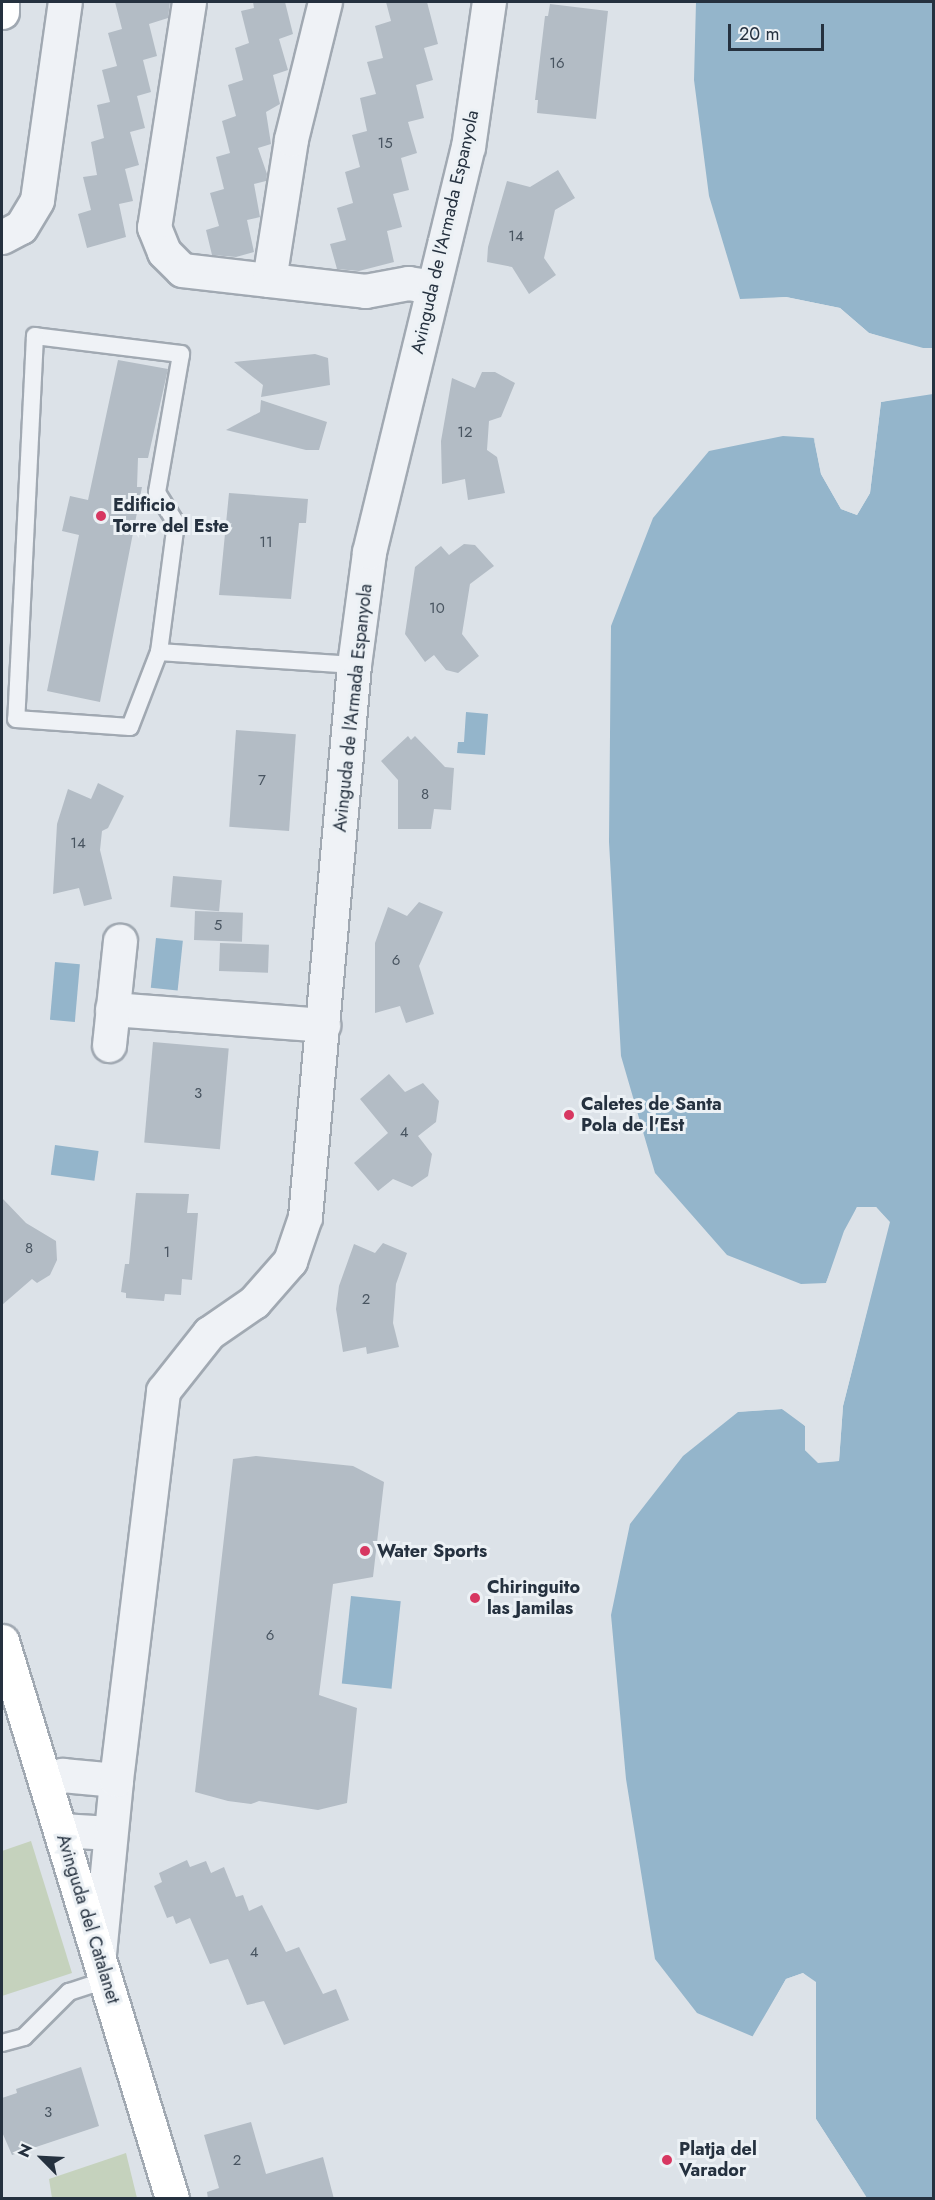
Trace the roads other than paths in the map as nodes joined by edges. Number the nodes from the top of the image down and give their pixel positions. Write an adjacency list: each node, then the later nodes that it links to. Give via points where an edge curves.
1 (2, 2): 6 (street)
2 (65, 2): 7 (street, via 37,200 21,227)
3 (189, 2): 8 (street, via 154,227 164,252 182,270)
4 (325, 2): 8 (street, via 291,139)
5 (489, 2): 9 (street, Avinguda de l'Armada Espanyola, via 468,147)
6 (2, 12)
7 (2, 237)
8 (269, 280): 9 (street, via 365,291 408,283)
9 (433, 287): 11 (street, Avinguda de l'Armada Espanyola, via 369,552)
10 (159, 652): 10 (lane, via 177,523 157,492 181,354 35,336 16,719 130,727); 11 (lane)
11 (354, 665): 14 (street, Avinguda de l'Armada Espanyola)
12 (120, 941): 13 (street)
13 (112, 1009): 14 (street); 15 (street)
14 (322, 1025): 17 (street, Avinguda de l'Armada Espanyola, via 305,1217 290,1261 254,1302 209,1333 163,1391)
15 (109, 1045)
16 (4, 1661): 18 (street, Avinguda del Catalanet)
17 (116, 1780): 18 (street, via 62,1775); 20 (street)
18 (48, 1784): 19 (street, Avinguda del Catalanet)
19 (61, 1830): 20 (street); 21 (street, Avinguda del Catalanet)
20 (110, 1833): 21 (street)
21 (103, 1967): 22 (lane, via 69,1992 24,2037); 23 (street, Avinguda del Catalanet)
22 (2, 2043)
23 (172, 2199)

